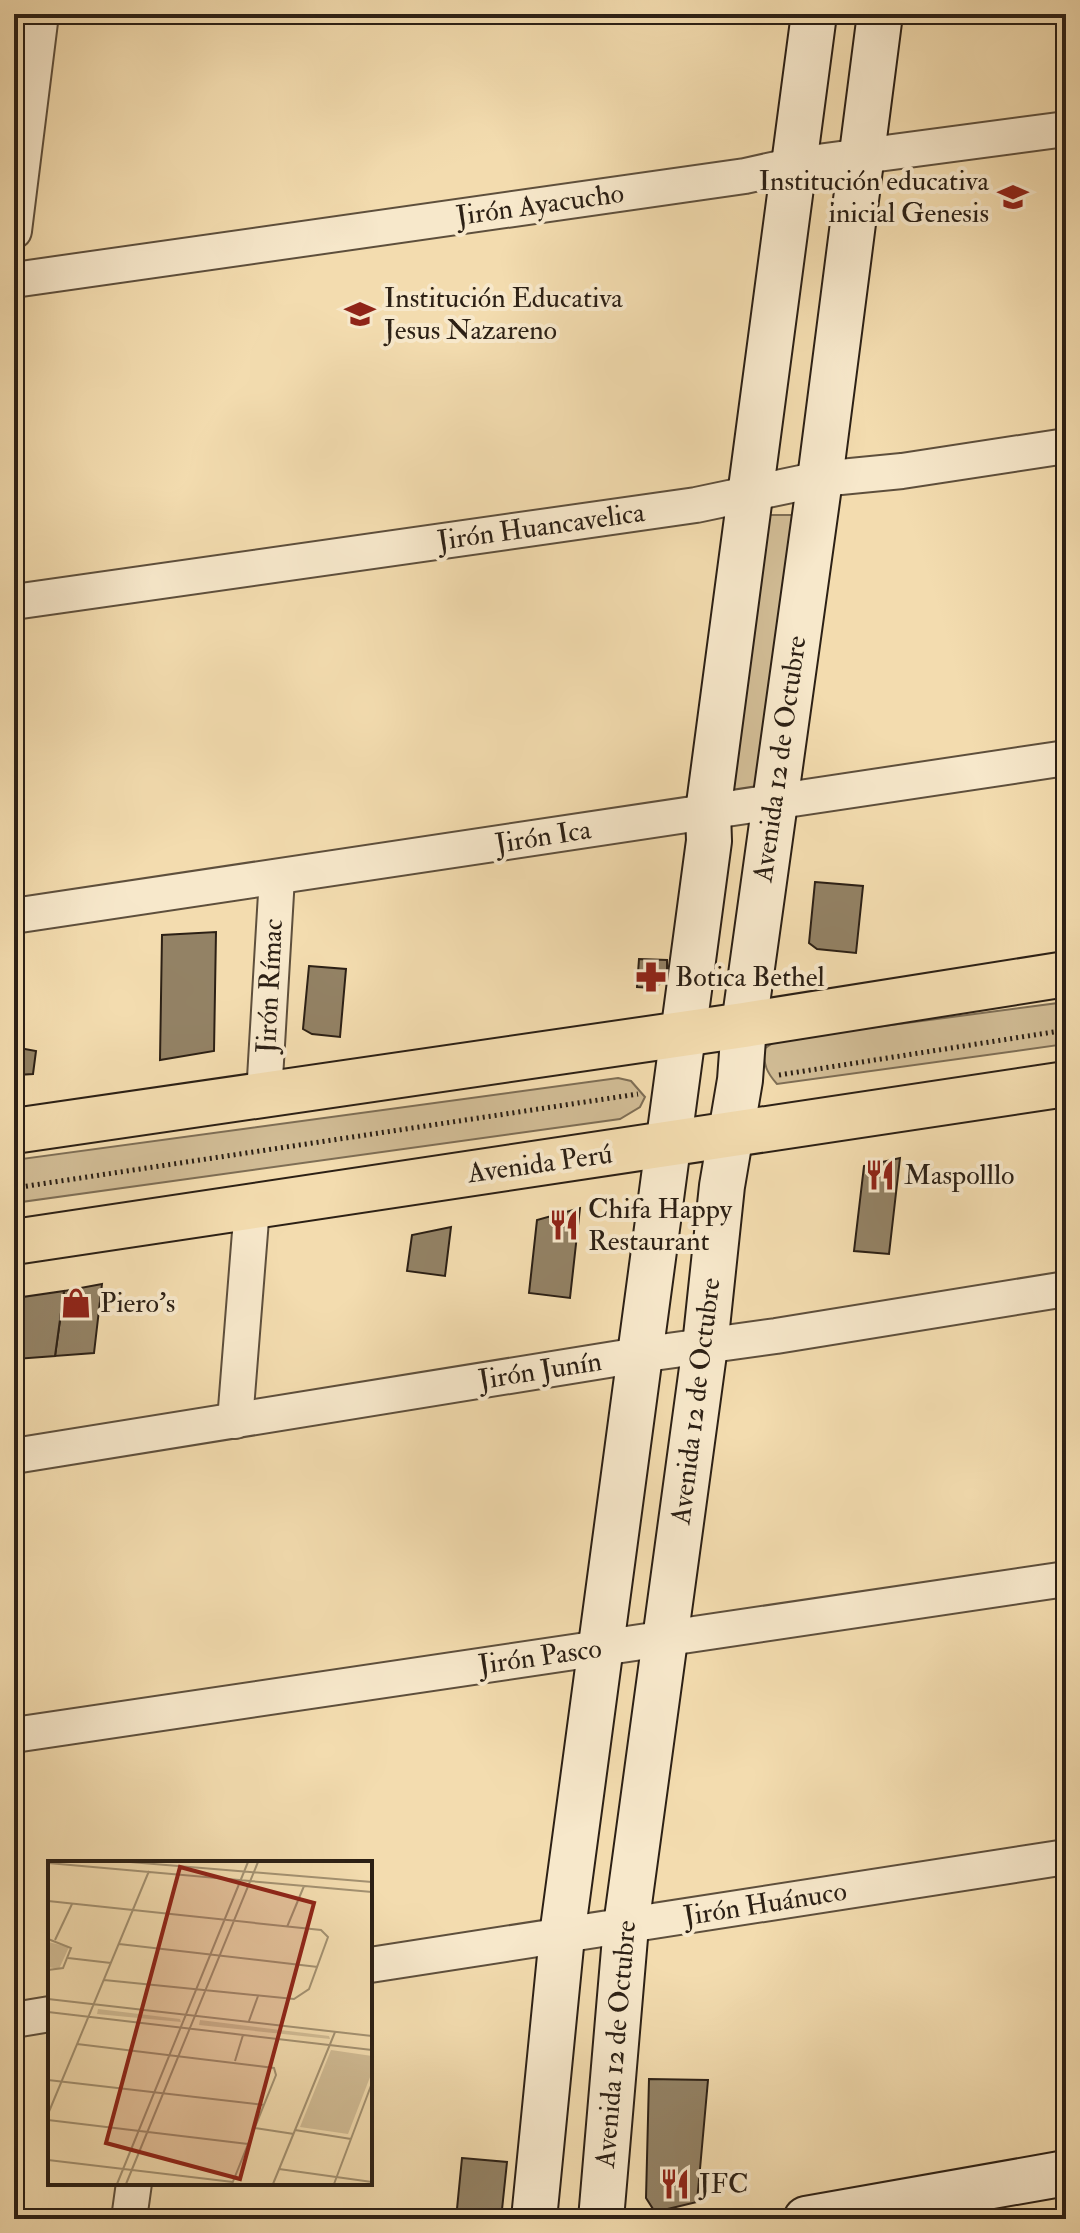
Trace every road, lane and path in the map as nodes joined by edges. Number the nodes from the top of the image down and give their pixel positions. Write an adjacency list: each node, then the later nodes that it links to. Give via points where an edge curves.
1 (41, 14): 7 (street)
2 (814, 14): 6 (main road)
3 (880, 14): 5 (main road, Avenida 12 de Octubre)
4 (1066, 129): 5 (street, Jirón Ayacucho)
5 (862, 157): 6 (street, Jirón Ayacucho); 10 (main road, Avenida 12 de Octubre)
6 (795, 165): 8 (street, Jirón Ayacucho); 11 (main road)
7 (14, 231)
8 (14, 280)
9 (1066, 446): 10 (street, Jirón Huancavelica)
10 (820, 479): 11 (street, Jirón Huancavelica); 14 (main road, Avenida 12 de Octubre)
11 (752, 494): 12 (street, Jirón Huancavelica); 15 (main road)
12 (14, 602)
13 (1066, 758): 14 (street, Jirón Ica)
14 (774, 803): 15 (street, Jirón Ica); 19 (main road, Avenida 12 de Octubre)
15 (708, 812): 16 (street, Jirón Ica); 21 (main road, via 709,841)
16 (277, 877): 17 (street, Jirón Ica); 25 (street, Jirón Rímac)
17 (17, 915)
18 (1066, 974): 19 (main road)
19 (744, 1025): 21 (main road); 22 (main road, Avenida 12 de Octubre)
20 (1066, 1030): 22 (path)
21 (681, 1034): 24 (main road); 25 (main road)
22 (740, 1080): 27 (main road, Avenida 12 de Octubre)
23 (1066, 1084): 27 (main road, Avenida Perú)
24 (674, 1089): 28 (main road); 29 (path)
25 (264, 1095): 26 (main road)
26 (14, 1131)
27 (732, 1135): 28 (main road, Avenida Perú); 33 (main road, Avenida 12 de Octubre)
28 (666, 1146): 30 (main road, Avenida Perú); 34 (main road)
29 (14, 1188)
30 (252, 1207): 31 (main road, Avenida Perú); 35 (street)
31 (14, 1242)
32 (1066, 1289): 33 (street, Jirón Junín)
33 (705, 1346): 34 (street, Jirón Junín); 38 (main road, Avenida 12 de Octubre)
34 (639, 1355): 35 (street, Jirón Junín); 39 (main road)
35 (235, 1421): 36 (street, Jirón Junín)
36 (14, 1456)
37 (1066, 1579): 38 (street, Jirón Pasco)
38 (665, 1639): 39 (street, Jirón Pasco); 42 (main road, Avenida 12 de Octubre)
39 (601, 1648): 40 (street, Jirón Pasco); 43 (main road)
40 (14, 1735)
41 (1066, 1857): 42 (street, Jirón Huánuco)
42 (626, 1926): 43 (street, Jirón Huánuco); 51 (main road, Avenida 12 de Octubre)
43 (562, 1936): 44 (street, Jirón Huánuco); 50 (main road)
44 (372, 1965)
45 (48, 2014): 46 (street)
46 (14, 2020)
47 (1066, 2173): 52 (main road)
48 (134, 2185): 49 (street)
49 (129, 2219)
50 (534, 2219)
51 (601, 2219)
52 (806, 2219)

